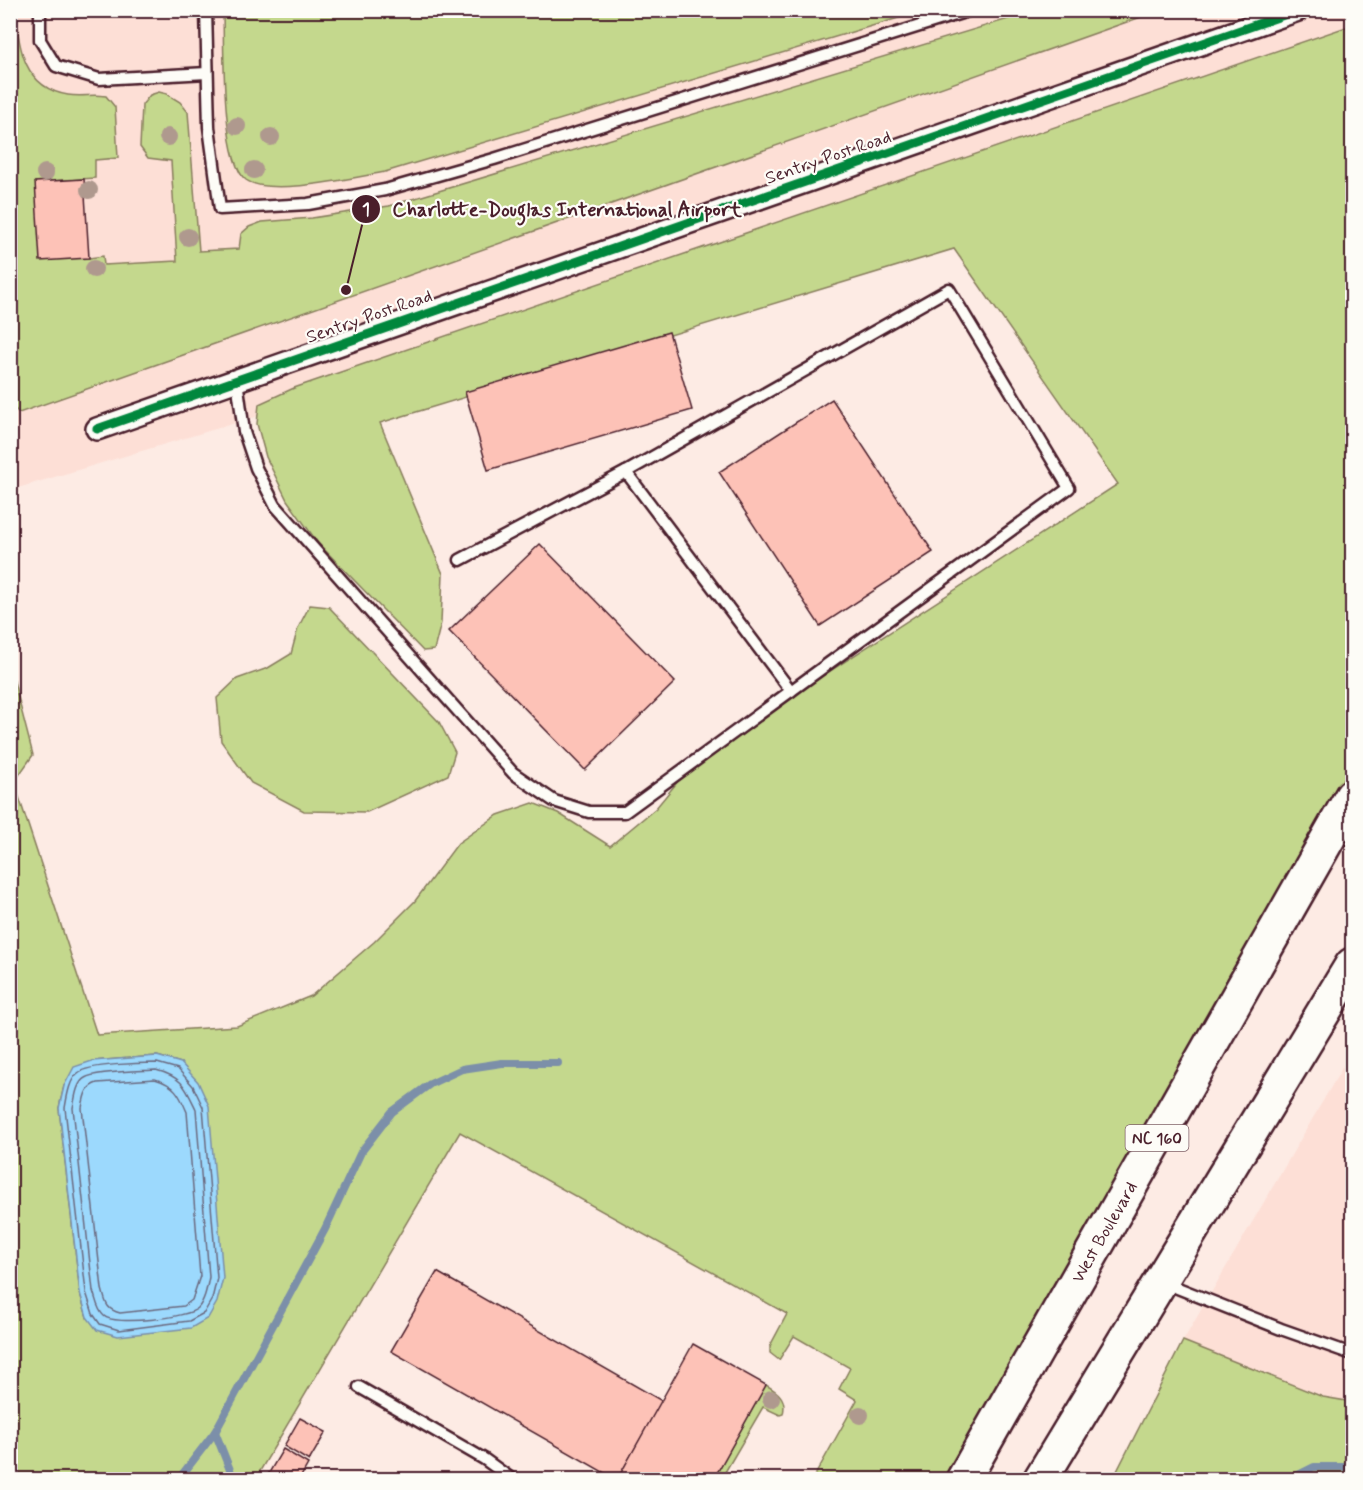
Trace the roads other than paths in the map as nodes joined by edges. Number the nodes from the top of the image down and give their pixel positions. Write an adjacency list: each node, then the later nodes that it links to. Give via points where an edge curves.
1 (40, 10): 5 (lane, via 40,40 56,66 99,79)
2 (206, 10): 5 (lane)
3 (972, 10): 5 (lane, via 495,159 385,190 308,204 220,209 209,127)
4 (1298, 10): 6 (street, Sentry Post Road)
5 (207, 72)
6 (237, 380): 7 (street, Sentry Post Road); 10 (lane, via 244,432 256,468 275,505 513,772 554,801 590,812 625,812)
7 (97, 429)
8 (626, 472): 9 (lane); 10 (lane); 10 (lane, via 949,289 1070,488)
9 (460, 560)
10 (791, 691)
11 (1353, 796): 17 (main road, West Boulevard / NC 160)
12 (1353, 965): 13 (main road)
13 (1161, 1282): 14 (lane); 18 (main road)
14 (1353, 1354)
15 (359, 1387): 16 (lane)
16 (513, 1479)
17 (963, 1479)
18 (1040, 1479)

